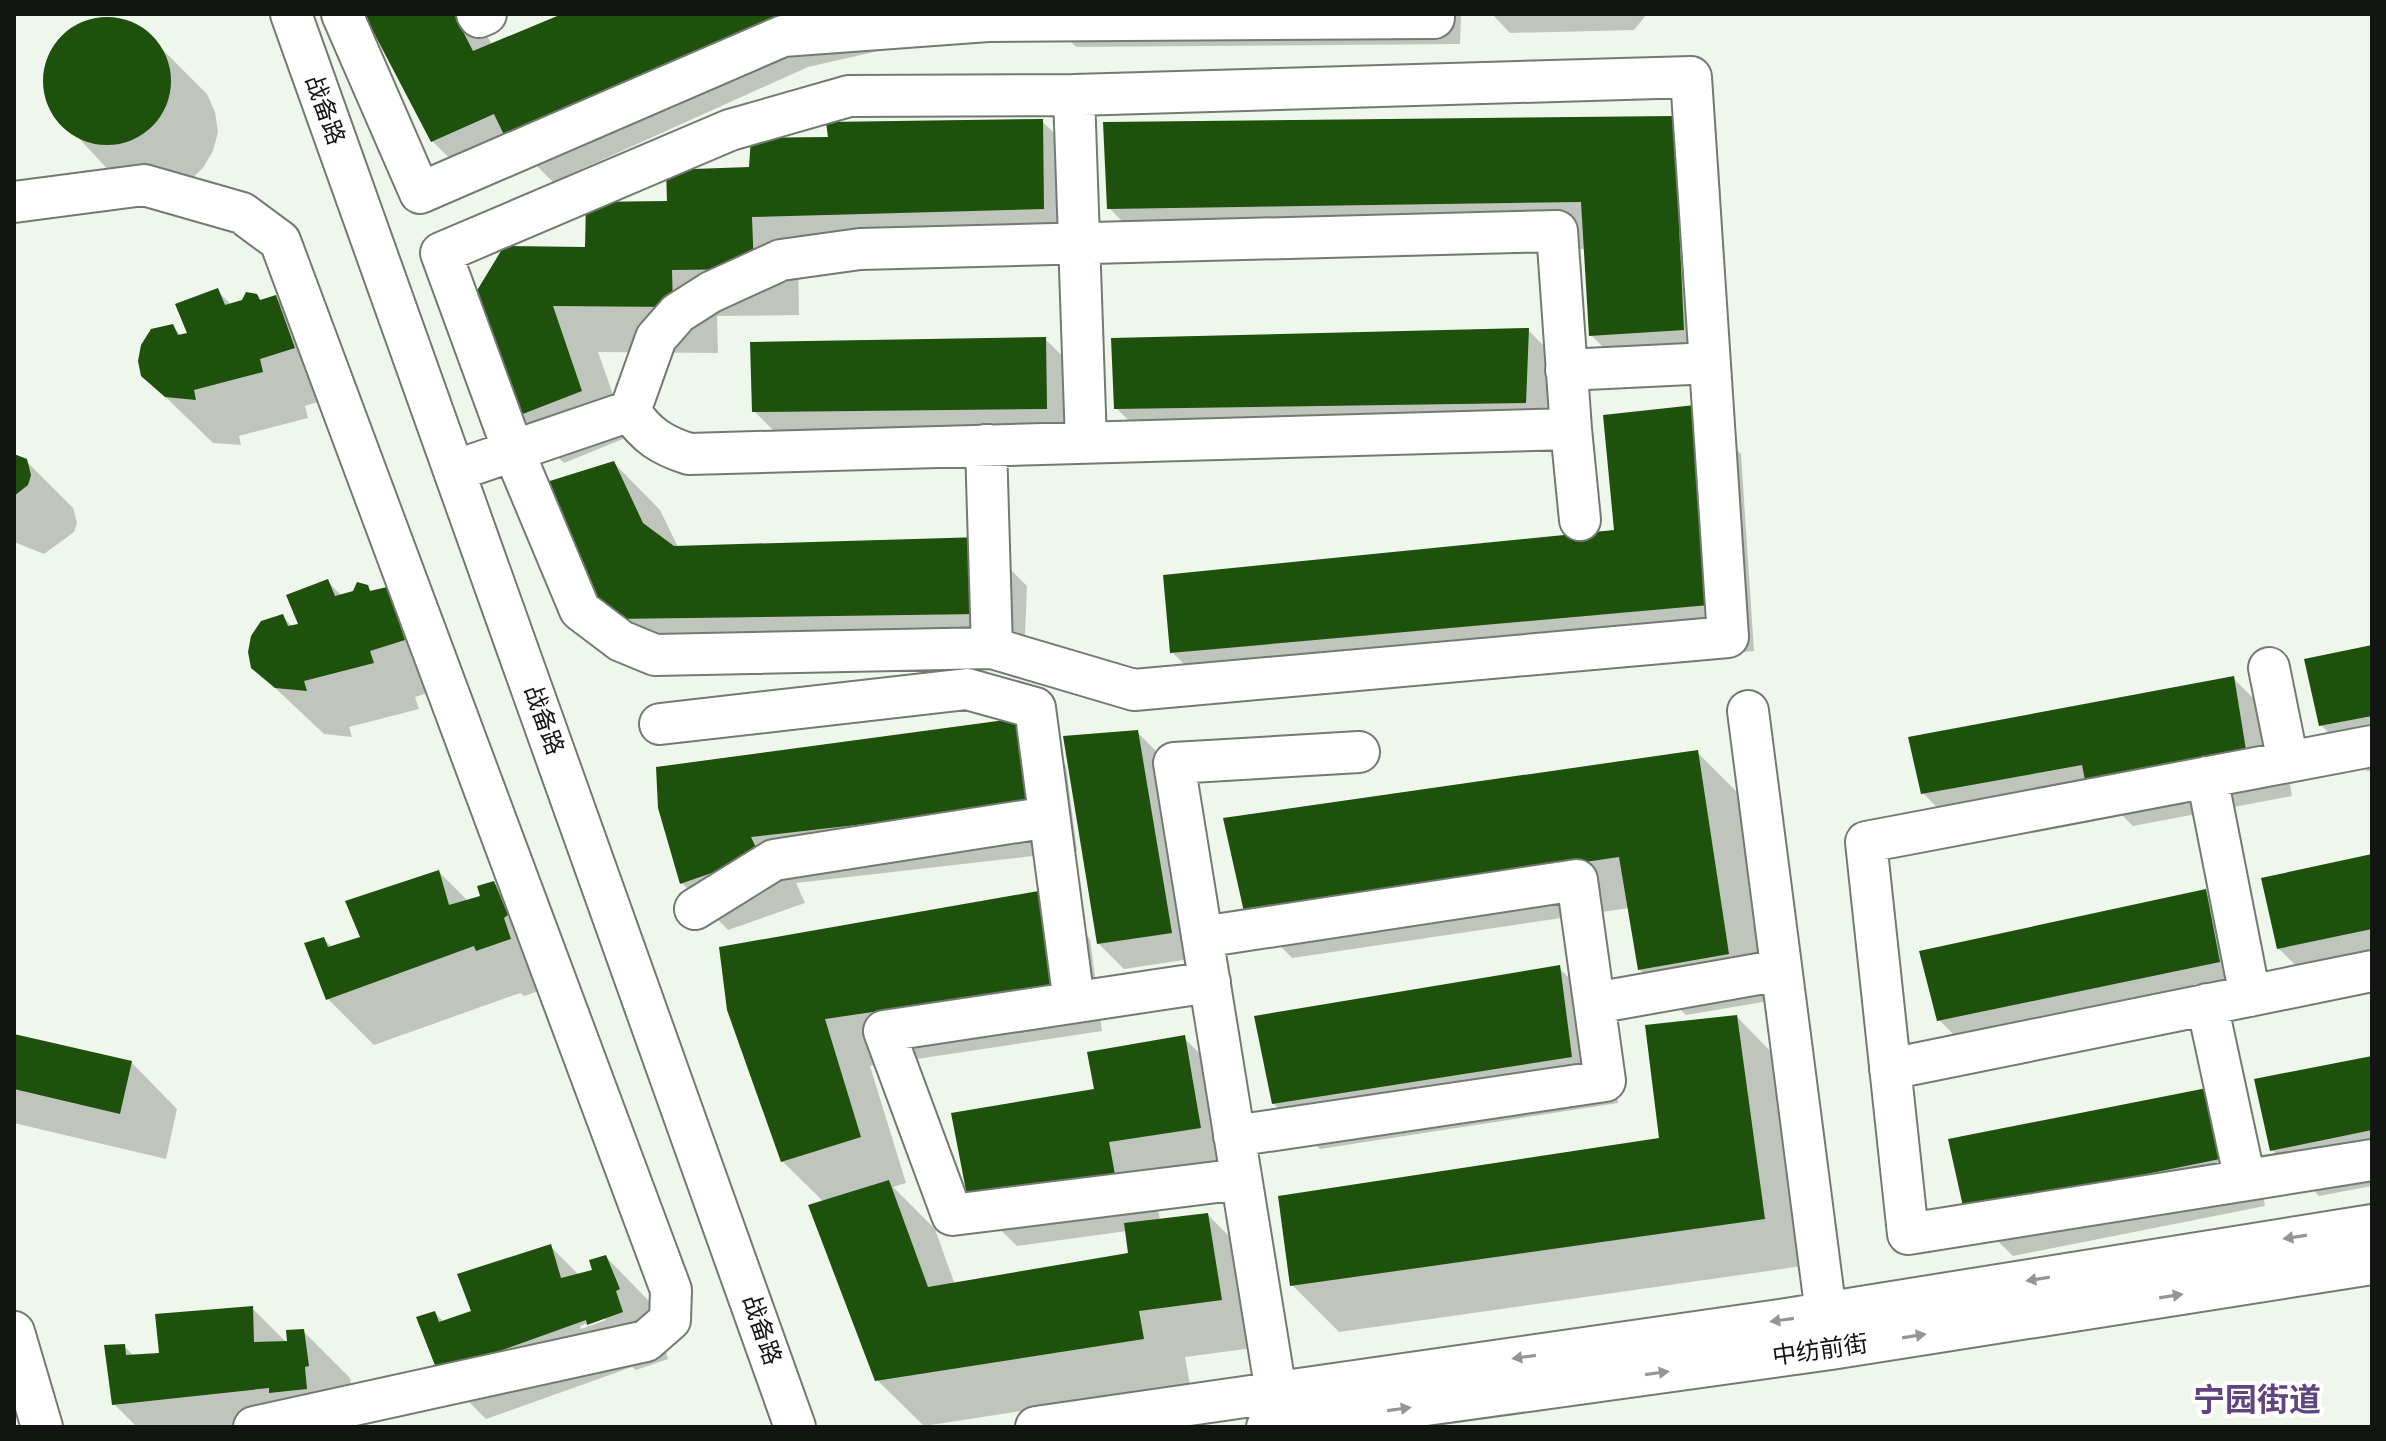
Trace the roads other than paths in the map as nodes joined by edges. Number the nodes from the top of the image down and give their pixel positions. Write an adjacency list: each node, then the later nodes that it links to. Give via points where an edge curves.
1 (291, 14): 17 (street, 战备路)
2 (342, 14): 6 (street, via 420,193 783,36)
3 (477, 14): 4 (street)
4 (486, 14)
5 (1434, 14): 6 (street)
6 (988, 18)
7 (1074, 95): 9 (street); 10 (street, via 1691,77); 16 (street, via 849,96 730,130 441,253)
8 (14, 202): 48 (street, via 144,185 242,213 280,241 671,1290 670,1320 646,1341)
9 (1079, 244): 11 (street, via 1557,231); 12 (street, via 860,249 781,260 678,313 656,338); 14 (street)
10 (1710, 363): 11 (street); 19 (street, via 1728,637 1134,690)
11 (1566, 370): 13 (street)
12 (630, 411): 15 (street, via 663,445 689,454); 16 (street)
13 (1571, 429): 14 (street); 18 (street)
14 (1086, 442): 15 (street)
15 (986, 445): 19 (street)
16 (513, 450): 17 (street); 19 (street, via 580,610 621,641 655,655)
17 (454, 471): 49 (street, 战备路)
18 (1580, 520)
19 (992, 648)
20 (2269, 668): 25 (street)
21 (1748, 711): 30 (street)
22 (660, 724): 27 (street, via 967,689 1035,708)
23 (2372, 746): 25 (street)
24 (1359, 752): 29 (street, via 1174,763)
25 (2288, 762): 26 (street)
26 (2207, 777): 33 (street); 37 (street, via 1866,842)
27 (1049, 817): 28 (street, via 774,860); 34 (street)
28 (695, 909)
29 (1202, 937): 32 (street); 35 (street, via 1577,880)
30 (1781, 970): 35 (street); 44 (street)
31 (2372, 971): 33 (street)
32 (1210, 982): 34 (street); 38 (street)
33 (2250, 996): 36 (street)
34 (1074, 1002): 40 (street, via 884,1031 952,1215)
35 (1595, 1003): 38 (street, via 1605,1081)
36 (2207, 1004): 37 (street); 41 (street)
37 (1890, 1069): 41 (street, via 1908,1234)
38 (1234, 1136): 40 (street)
39 (2372, 1160): 41 (street)
40 (1241, 1179): 46 (street)
41 (2245, 1180)
42 (2372, 1225): 44 (street, one-way to 44)
43 (2372, 1264): 44 (street, 中纺前街, one-way to 43)
44 (1829, 1331): 46 (street, 中纺前街)
45 (14, 1332): 47 (street)
46 (1275, 1415): 50 (street, 中纺前街)
47 (42, 1427)
48 (254, 1427)
49 (795, 1427)
50 (1036, 1427)

